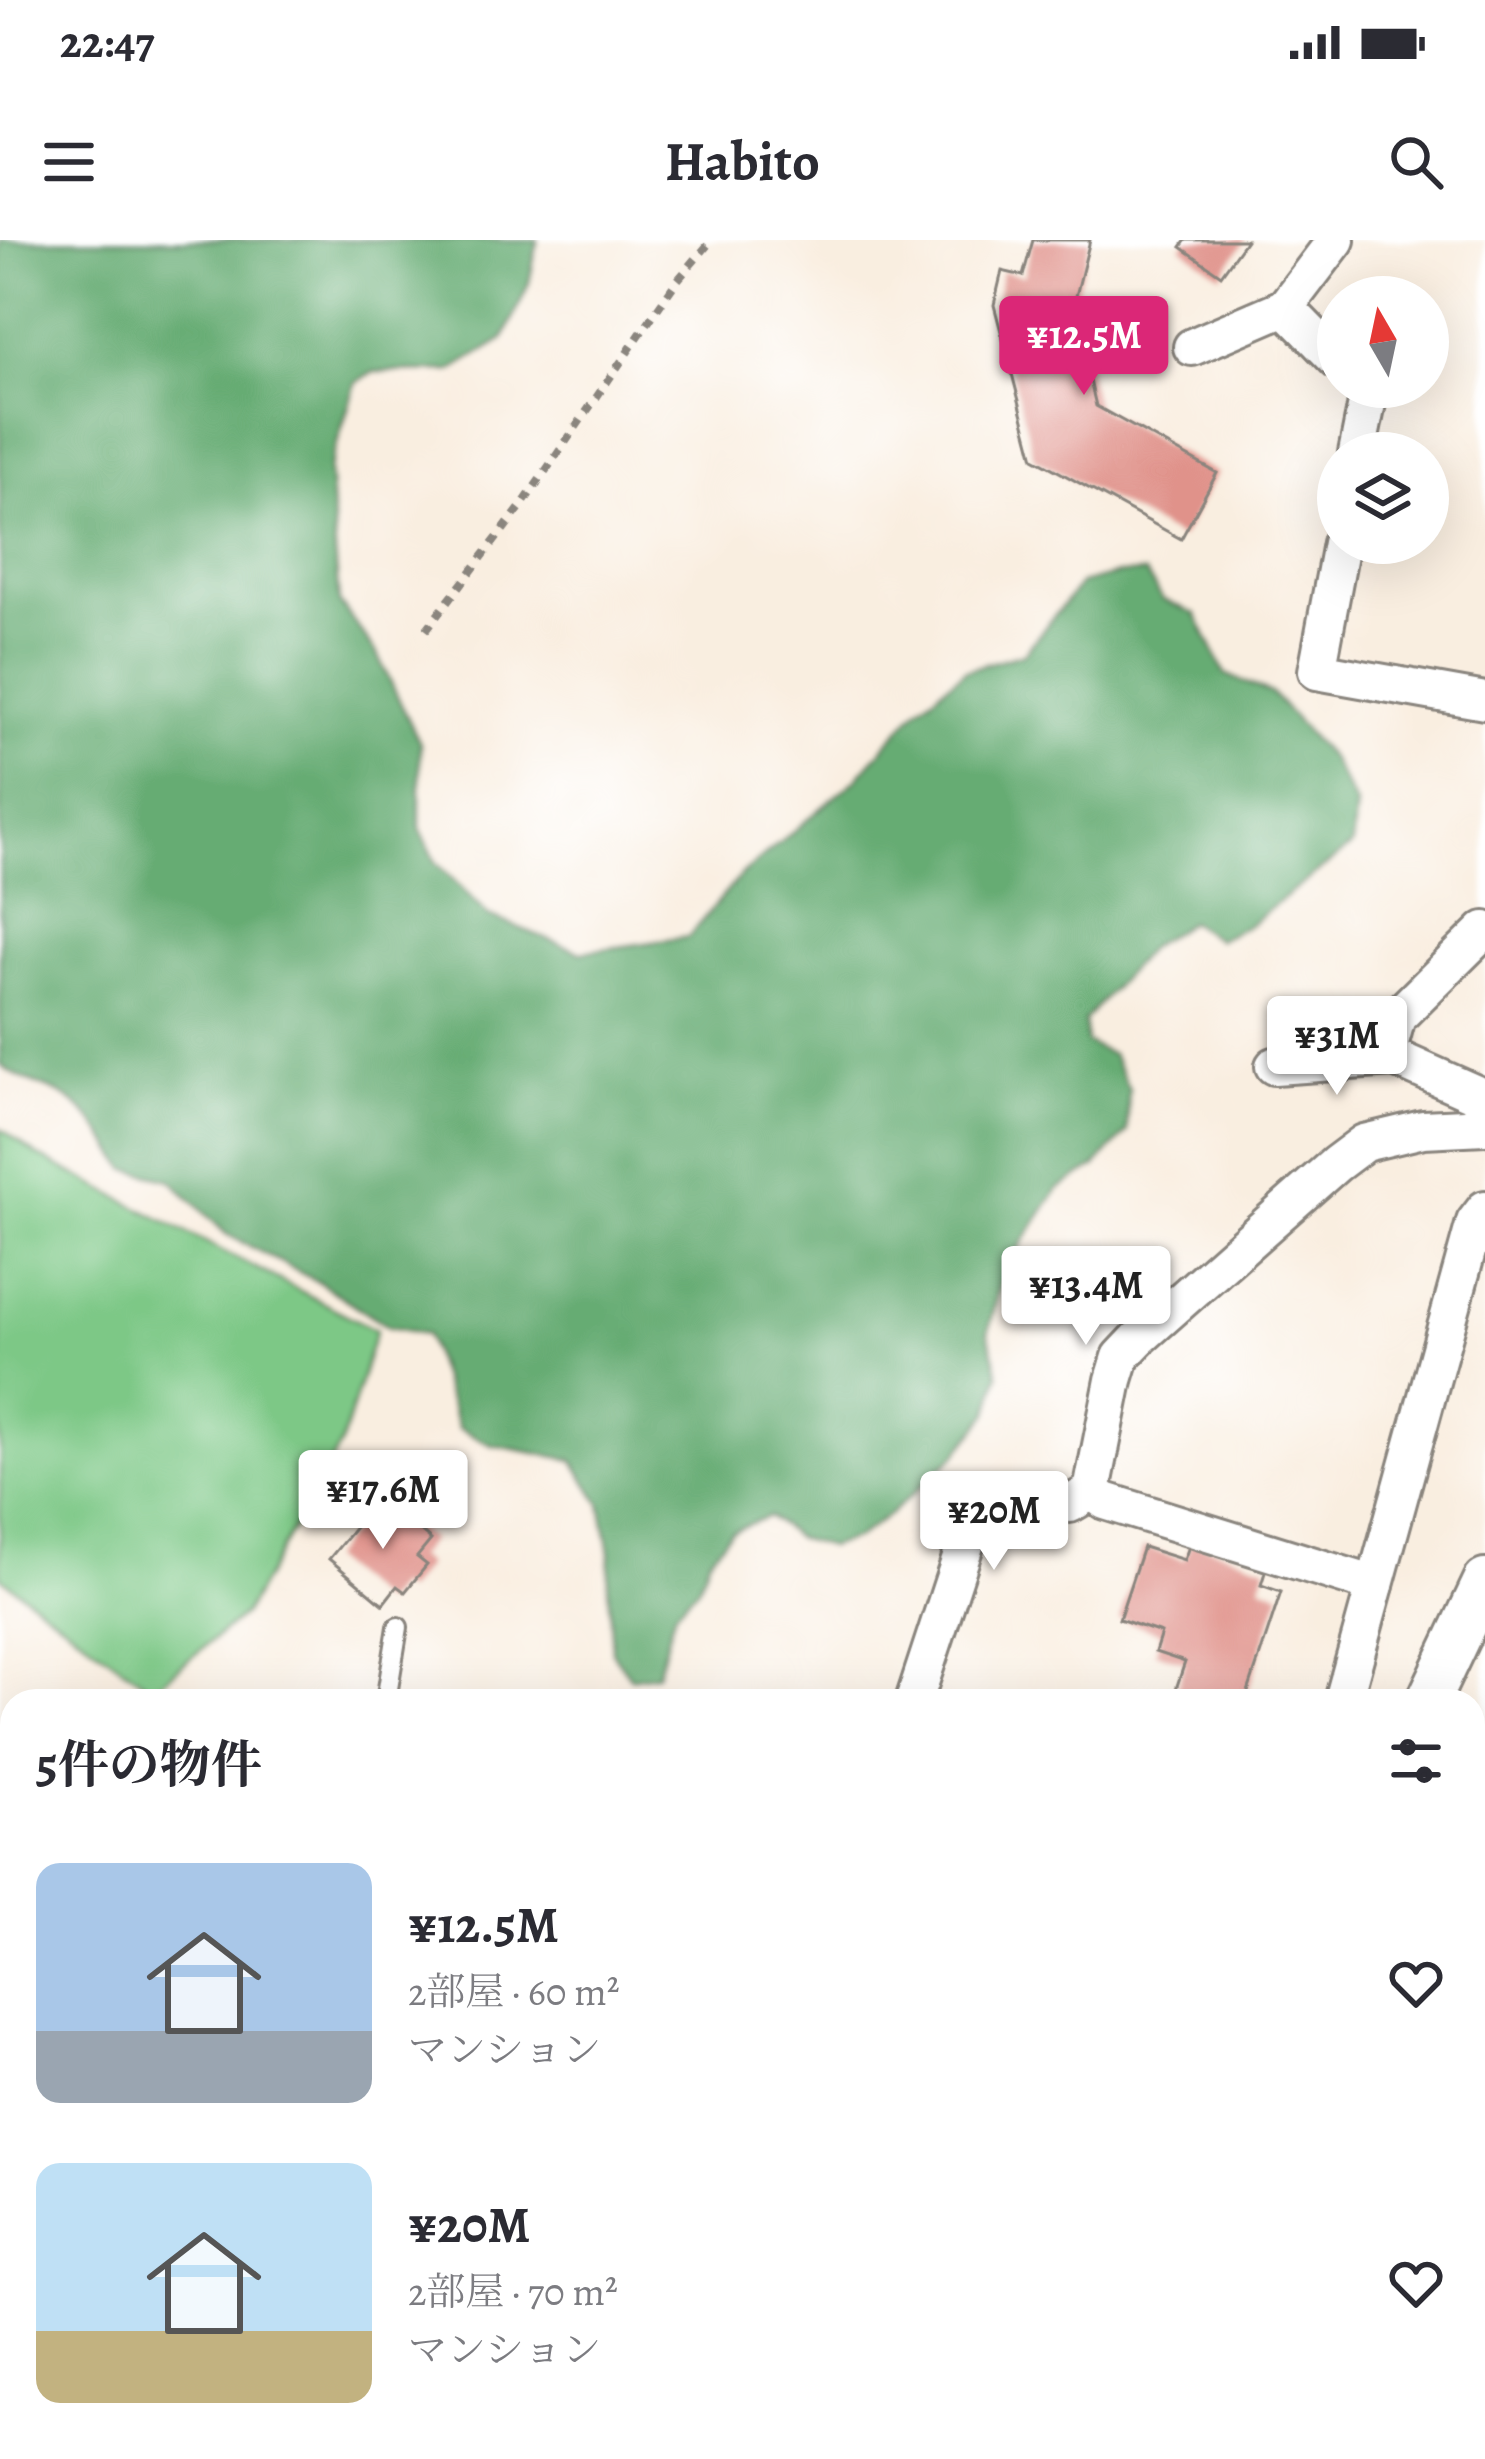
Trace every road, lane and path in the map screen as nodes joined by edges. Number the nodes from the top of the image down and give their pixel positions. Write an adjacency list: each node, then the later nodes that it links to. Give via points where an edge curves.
1 (712, 240): 7 (path)
2 (1336, 240): 3 (street)
3 (1285, 307): 4 (street); 5 (street)
4 (1317, 340)
5 (1192, 347)
6 (1337, 564): 8 (street, via 1317,671)
7 (426, 630)
8 (1485, 701)
9 (1485, 930): 10 (street, via 1397,1017 1389,1046)
10 (1395, 1058): 11 (street); 12 (street)
11 (1274, 1066)
12 (1485, 1098)
13 (1485, 1126): 15 (street, via 1364,1143 1138,1339 1120,1358)
14 (1485, 1210): 17 (street, via 1475,1222)
15 (1092, 1491): 17 (street); 20 (street, via 1070,1504 997,1496 974,1518)
16 (1485, 1581): 22 (street)
17 (1375, 1585): 21 (street)
18 (398, 1627): 19 (lane)
19 (388, 1689)
20 (918, 1689)
21 (1346, 1689)
22 (1434, 1689)

